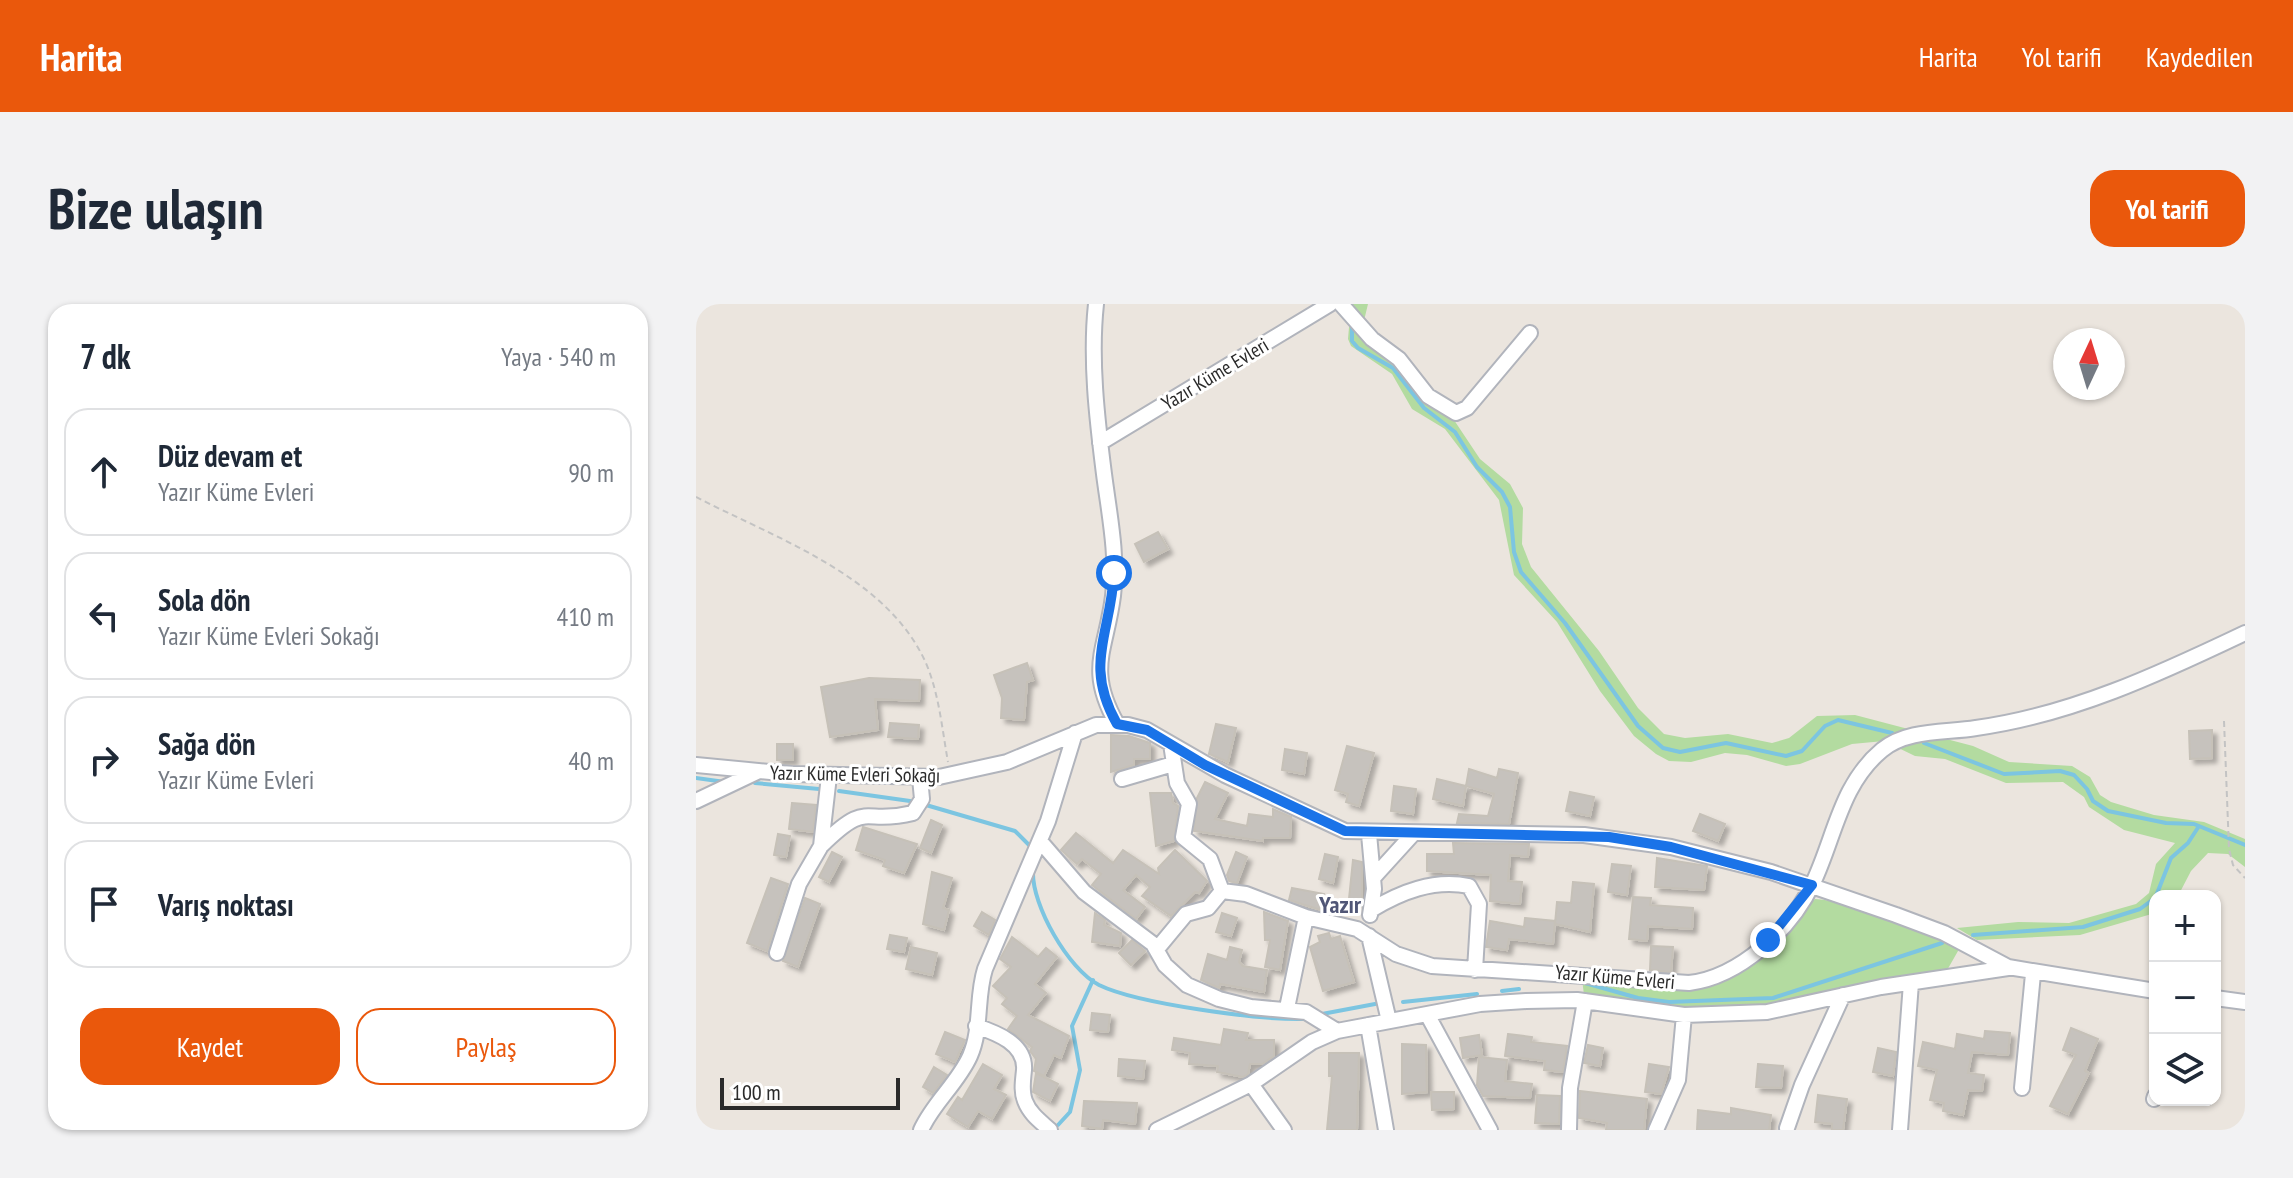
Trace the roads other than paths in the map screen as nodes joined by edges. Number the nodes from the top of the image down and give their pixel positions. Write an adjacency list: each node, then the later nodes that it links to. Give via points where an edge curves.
1 (1096, 304): 5 (street)
2 (1330, 304): 5 (street, Yazır Küme Evleri)
3 (1341, 304): 4 (street, via 1372,339 1399,359 1428,396 1456,413 1467,408)
4 (1530, 333)
5 (1100, 443): 7 (street, via 1114,573 1100,685)
6 (2245, 633): 22 (street, Yazır Küme Evleri, via 2133,686 1995,725 1914,736 1884,748 1849,788)
7 (1117, 724): 8 (street, Yazır Küme Evleri Sokağı); 9 (street, Yazır Küme Evleri Sokağı, via 1147,730)
8 (1075, 733): 14 (street, Yazır Küme Evleri Sokağı, via 1007,762); 19 (street)
9 (1171, 744): 10 (street); 17 (street, Yazır Küme Evleri Sokağı, via 1318,820)
10 (1173, 764): 15 (street); 23 (street, via 1189,804 1183,837 1210,859)
11 (696, 765): 12 (street, Yazır Küme Evleri Sokağı)
12 (757, 772): 13 (street, Yazır Küme Evleri Sokağı); 16 (street)
13 (829, 776): 14 (street, Yazır Küme Evleri Sokağı); 20 (street)
14 (920, 778): 20 (street, via 922,799 913,813 858,815)
15 (1122, 779)
16 (696, 801)
17 (1369, 834): 18 (street, Yazır Küme Evleri Sokağı); 21 (street)
18 (1413, 834): 21 (street); 22 (street, Yazır Küme Evleri Sokağı, via 1609,837 1671,847)
19 (1040, 841): 27 (street, via 1084,892); 43 (street, via 985,969)
20 (821, 846): 28 (street, via 799,884)
21 (1373, 878): 24 (street)
22 (1812, 885): 29 (street, Yazır Küme Evleri Sokağı, via 1935,929); 30 (street, Yazır Küme Evleri, via 1751,956 1710,980 1676,983)
23 (1222, 891): 25 (street, Yazır Küme Evleri, via 1246,894); 27 (street, via 1208,908 1186,914)
24 (1371, 910): 26 (street); 30 (street, via 1418,887 1469,886 1479,904)
25 (1306, 917): 26 (street, Yazır Küme Evleri); 38 (street)
26 (1369, 933): 30 (street, Yazır Küme Evleri, via 1379,945 1413,961); 41 (street)
27 (1157, 949): 38 (street, via 1165,965 1196,991 1251,1007)
28 (777, 953)
29 (2008, 967): 31 (street, Yazır Küme Evleri Sokağı); 32 (street, Yazır Küme Evleri)
30 (1475, 970)
31 (2033, 974): 33 (street, Yazır Küme Evleri Sokağı); 46 (street)
32 (1911, 983): 34 (street, Yazır Küme Evleri); 57 (street)
33 (2149, 990)
34 (1843, 995): 40 (street, Yazır Küme Evleri, via 1767,1012); 48 (street)
35 (2221, 999): 37 (street)
36 (1585, 1001): 39 (street, Yazır Küme Evleri, via 1499,1002); 40 (street, Yazır Küme Evleri); 55 (street, Yazır Küme Evleri, via 1570,1088)
37 (2245, 1002)
38 (1287, 1008): 44 (street, via 1306,1012)
39 (1427, 1014): 41 (street, Yazır Küme Evleri); 54 (street)
40 (1684, 1015): 56 (street, Yazır Küme Evleri, via 1678,1080)
41 (1389, 1021): 42 (street, Yazır Küme Evleri)
42 (1368, 1025): 44 (street, Yazır Küme Evleri); 53 (street)
43 (976, 1026): 49 (street, via 964,1068); 50 (street, via 1018,1050 1026,1105)
44 (1337, 1031): 45 (street, Yazır Küme Evleri)
45 (1251, 1084): 47 (street, Yazır Küme Evleri); 52 (street)
46 (2022, 1088)
47 (1178, 1126): 51 (street, Yazır Küme Evleri)
48 (1787, 1128)
49 (921, 1130)
50 (1050, 1130)
51 (1157, 1130)
52 (1284, 1130)
53 (1386, 1130)
54 (1490, 1130)
55 (1569, 1130)
56 (1656, 1130)
57 (1900, 1130)

